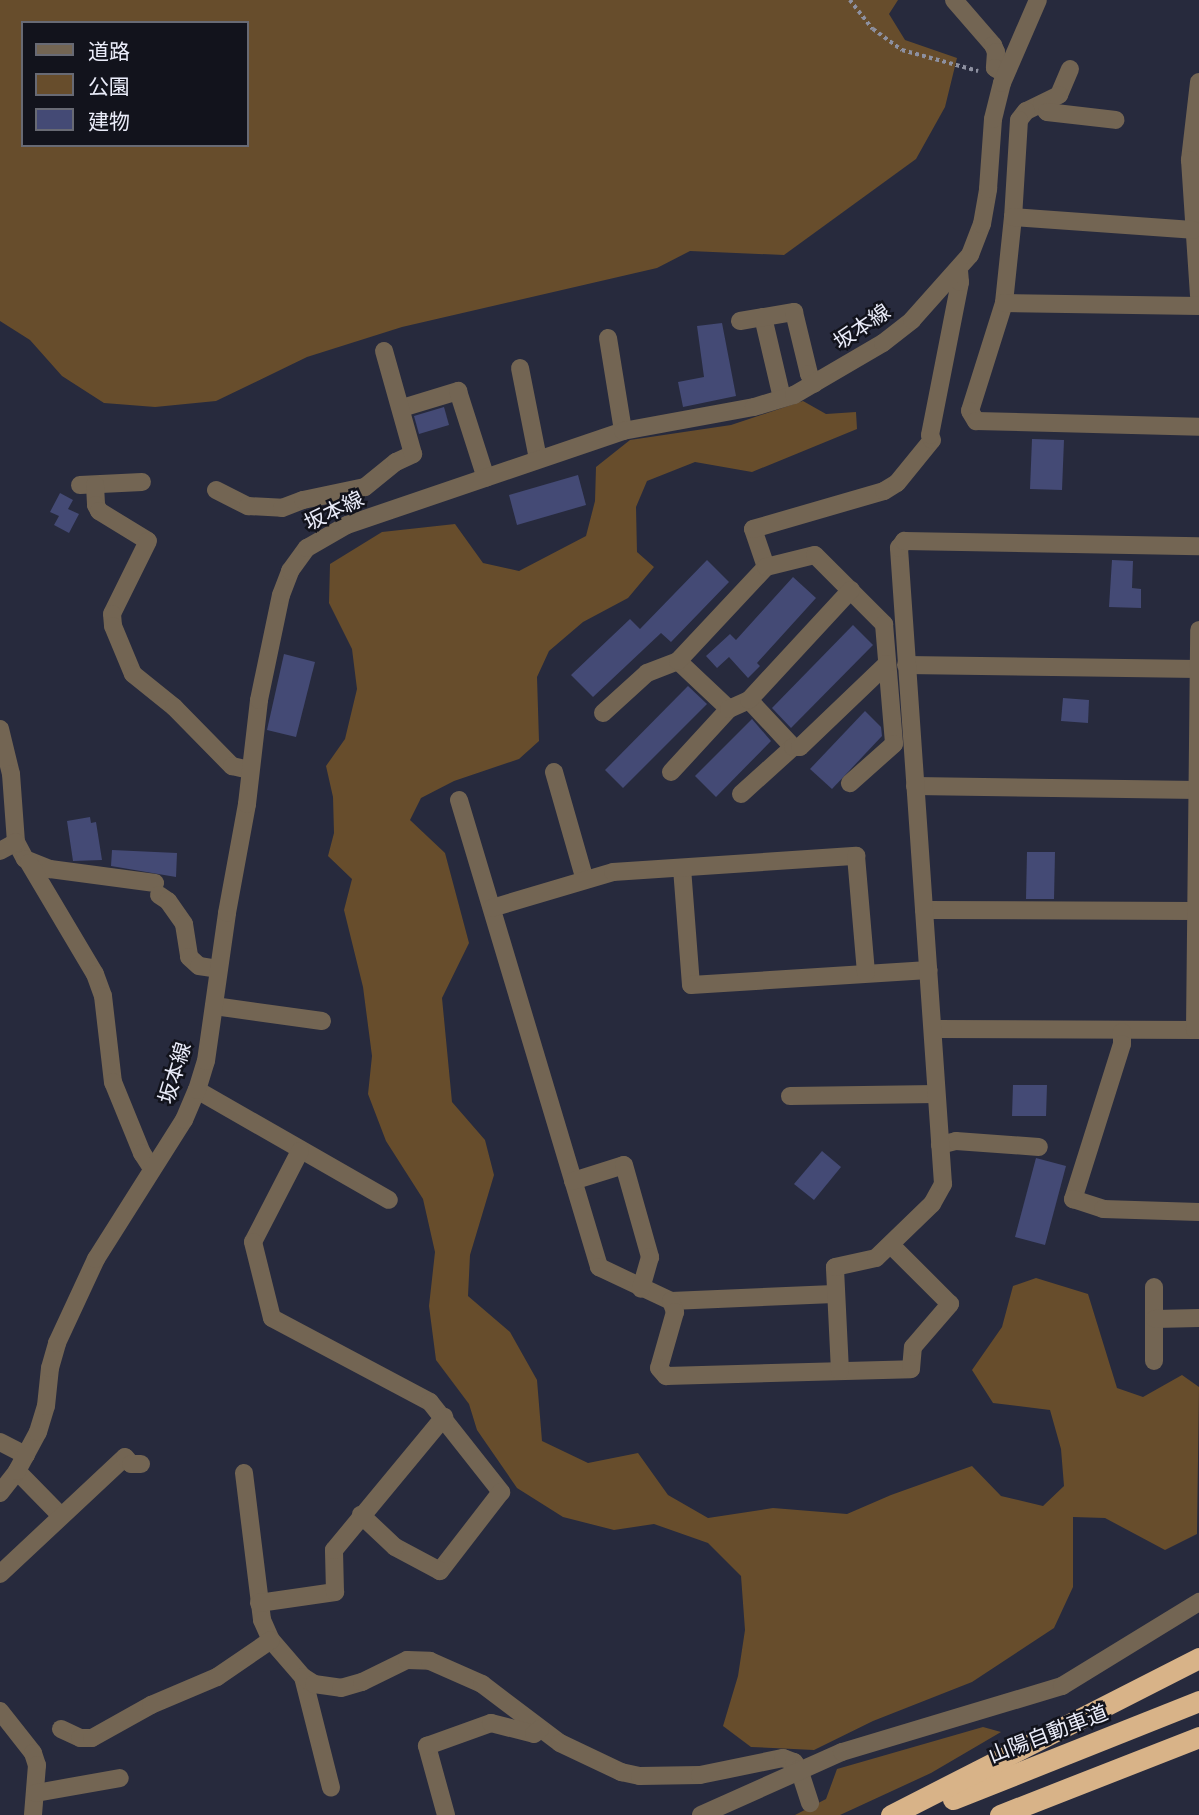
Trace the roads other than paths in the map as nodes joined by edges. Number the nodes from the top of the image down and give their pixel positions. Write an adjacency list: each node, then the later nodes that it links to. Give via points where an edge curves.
1 (954, 0): 4 (street, via 993,45 995,68)
2 (1038, 0): 4 (street, 坂本線)
3 (1070, 69): 6 (street, via 1059,96)
4 (1003, 78): 10 (street, 坂本線, via 993,119 982,224)
5 (1199, 82): 9 (street, via 1191,160)
6 (1042, 104): 7 (street, via 1047,112); 8 (street, via 1019,120)
7 (1116, 120)
8 (1013, 217): 9 (street); 12 (street)
9 (1192, 230): 11 (street)
10 (959, 271): 19 (street, 坂本線, via 893,336); 29 (street, via 932,440 897,483 884,491 753,529)
11 (1199, 296)
12 (1004, 303): 13 (street); 22 (street, via 970,411 976,421)
13 (1199, 306)
14 (763, 317): 15 (street); 19 (street, via 794,312); 20 (street)
15 (740, 321)
16 (608, 338): 23 (street)
17 (384, 351): 21 (street)
18 (520, 368): 24 (street)
19 (814, 384): 20 (street, 坂本線)
20 (782, 398): 23 (street, 坂本線)
21 (402, 408): 25 (street, via 458,391); 27 (street, via 413,454 365,487 262,509)
22 (1199, 427)
23 (623, 431): 24 (street, 坂本線)
24 (538, 459): 25 (street, 坂本線)
25 (486, 478): 41 (street, 坂本線, via 347,525 307,548 290,571 281,595)
26 (142, 482): 41 (street, via 88,485 99,511 148,541 111,614 113,626 133,674 174,707 232,766)
27 (216, 490)
28 (1199, 547): 34 (street, via 904,541 899,548)
29 (766, 567): 30 (street, via 815,555); 32 (street)
30 (851, 590): 33 (street, via 884,624); 36 (street)
31 (1199, 631): 35 (street)
32 (678, 661): 37 (street); 38 (street, via 647,673)
33 (887, 664): 40 (street, via 800,747); 44 (street, via 894,744)
34 (906, 665): 35 (street); 45 (street)
35 (1198, 669): 46 (street)
36 (749, 700): 37 (street); 40 (street)
37 (729, 709): 43 (street)
38 (603, 713)
39 (0, 729): 49 (street, via 10,774)
40 (793, 747): 47 (street)
41 (250, 770): 56 (street, 坂本線)
42 (554, 772): 52 (street)
43 (671, 772)
44 (850, 783)
45 (915, 786): 46 (street); 54 (street)
46 (1198, 790): 55 (street)
47 (741, 794)
48 (459, 800): 53 (street)
49 (8, 847): 50 (street)
50 (29, 863): 56 (street, via 157,889 184,924 189,957 199,966); 70 (street, via 95,974 103,996 113,1082)
51 (682, 868): 52 (street, via 613,872); 58 (street, via 856,856); 58 (street, via 691,985)
52 (586, 880): 53 (street)
53 (492, 908): 71 (street)
54 (924, 910): 55 (street); 57 (street)
55 (1195, 911): 62 (street)
56 (218, 970): 59 (street, 坂本線)
57 (929, 970): 58 (street); 61 (street)
58 (866, 973)
59 (214, 1006): 60 (street); 64 (street, 坂本線)
60 (322, 1021)
61 (935, 1029): 63 (street); 65 (street)
62 (1197, 1030): 63 (street)
63 (1122, 1032): 73 (street, via 1073,1199 1103,1209)
64 (197, 1090): 69 (street); 70 (street, 坂本線, via 184,1120)
65 (936, 1094): 66 (street); 67 (street)
66 (790, 1096)
67 (940, 1145): 68 (street, via 956,1141); 74 (street, via 943,1184 932,1204)
68 (1039, 1147)
69 (300, 1152): 72 (street); 83 (street, via 253,1242 272,1318 430,1402)
70 (151, 1167): 85 (street, 坂本線, via 96,1259 57,1343 47,1406)
71 (573, 1181): 76 (street, via 599,1267); 76 (street, via 624,1165 650,1257)
72 (389, 1200)
73 (1199, 1212)
74 (891, 1245): 77 (street, via 876,1258 835,1267); 82 (street, via 950,1304 913,1347 911,1369)
75 (1154, 1287): 80 (street)
76 (641, 1289): 78 (street)
77 (834, 1294): 78 (street); 82 (street)
78 (671, 1301): 82 (street, via 675,1312 659,1368 666,1376)
79 (1199, 1318): 80 (street)
80 (1155, 1319): 81 (street)
81 (1154, 1361)
82 (840, 1371)
83 (444, 1417): 89 (street); 89 (street, via 501,1492 440,1571 395,1547)
84 (0, 1442): 85 (street)
85 (21, 1463): 88 (street, 坂本線); 90 (street)
86 (141, 1464): 90 (street, via 131,1464 125,1457)
87 (244, 1472): 93 (street)
88 (0, 1493)
89 (361, 1515): 93 (street, via 334,1550 335,1592)
90 (61, 1516): 91 (street)
91 (0, 1574)
92 (1199, 1602): 102 (street, via 1062,1686)
93 (259, 1603): 94 (street)
94 (271, 1640): 96 (street); 99 (street, via 217,1677 151,1705 103,1734 80,1738)
95 (1199, 1658): 110 (highway)
96 (303, 1677): 100 (street, via 314,1684 341,1688 407,1660 430,1661 482,1684); 104 (street)
97 (1199, 1702): 111 (highway, 山陽自動車道)
98 (0, 1711): 105 (street, via 33,1752)
99 (61, 1729)
100 (540, 1730): 102 (street, via 621,1772 640,1776 700,1775 783,1758); 108 (street, via 534,1734 491,1723 427,1746)
101 (1199, 1737): 112 (highway)
102 (799, 1769): 106 (street); 109 (street)
103 (120, 1778): 105 (street)
104 (331, 1788)
105 (36, 1793): 107 (street)
106 (810, 1803)
107 (33, 1815)
108 (446, 1815)
109 (701, 1815)
110 (891, 1815)
111 (916, 1815)
112 (1000, 1815)

